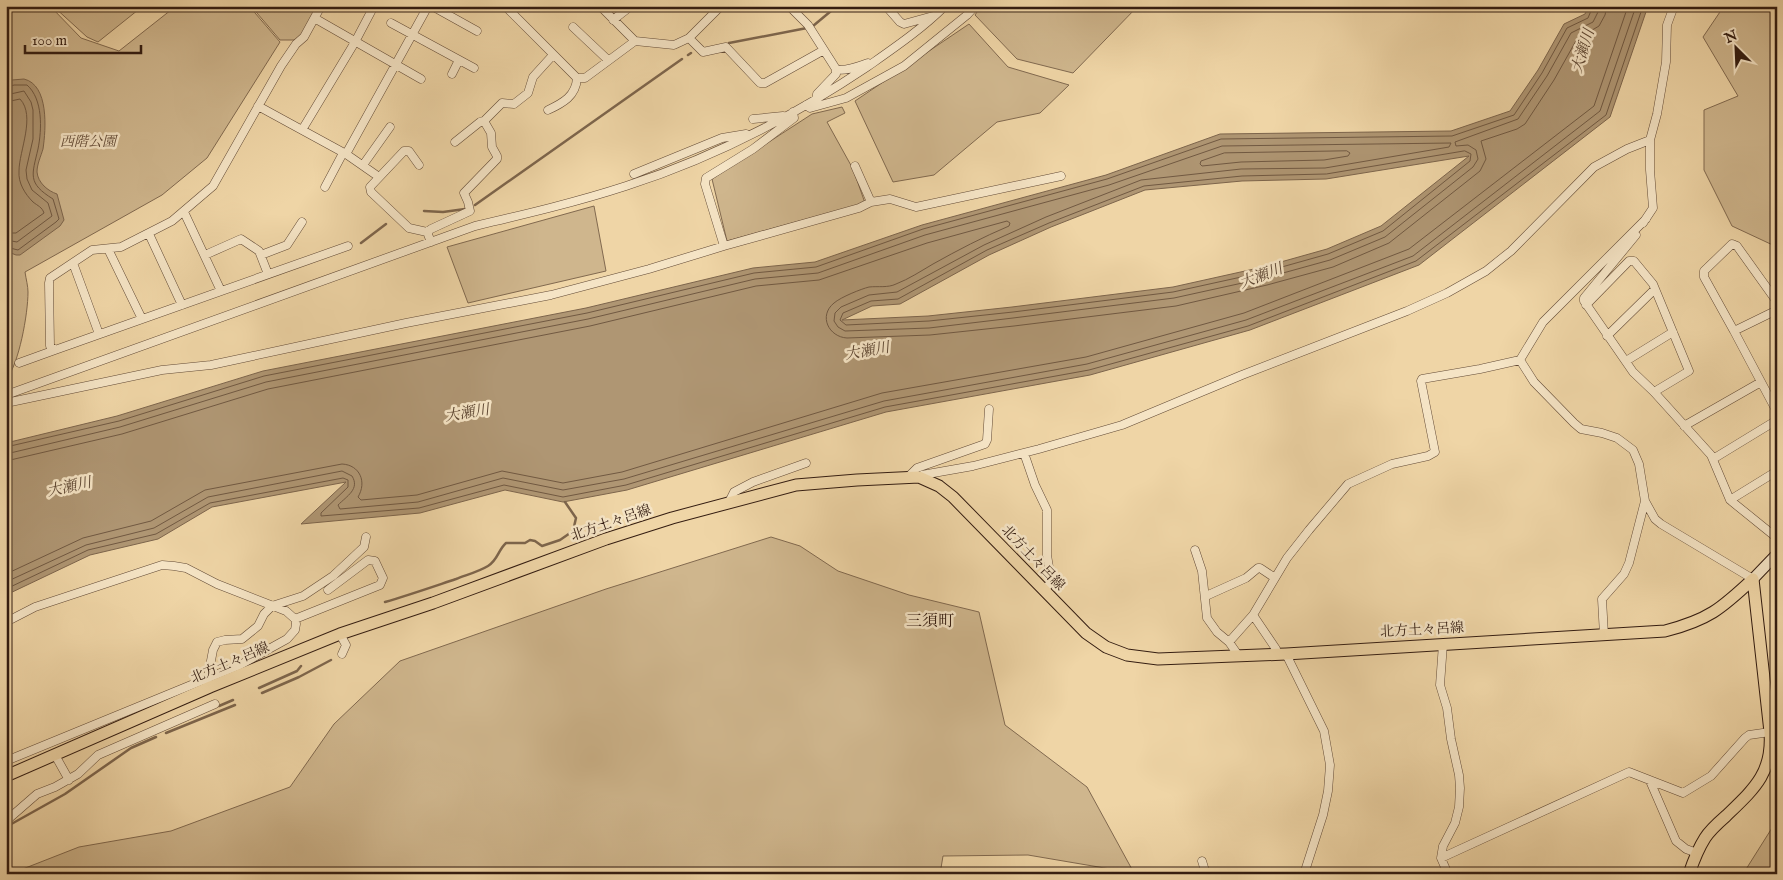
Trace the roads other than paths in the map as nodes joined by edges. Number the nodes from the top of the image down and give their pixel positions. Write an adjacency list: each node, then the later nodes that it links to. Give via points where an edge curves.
1 (322, 6): 14 (street)
2 (374, 6): 21 (street)
3 (430, 6): 18 (street); 19 (street)
4 (505, 6): 24 (street)
5 (600, 6): 15 (street)
6 (631, 6): 15 (street)
7 (721, 6): 20 (street)
8 (789, 6): 23 (street, via 808,25)
9 (886, 6): 13 (street, via 904,24)
10 (945, 6): 13 (street)
11 (975, 6): 35 (street, via 904,66 846,98 810,108)
12 (1674, 6): 44 (street, via 1667,25 1666,62)
13 (934, 17): 27 (street)
14 (316, 18): 21 (street); 36 (street, via 280,66)
15 (613, 20): 22 (street)
16 (391, 23): 19 (street)
17 (573, 27): 26 (street)
18 (478, 31)
19 (412, 36): 25 (street); 28 (street)
20 (689, 38): 22 (street, via 674,45); 23 (street, via 703,52 726,47 760,83)
21 (355, 42): 28 (street); 42 (street)
22 (635, 42): 26 (street)
23 (824, 50): 30 (street)
24 (553, 56): 32 (street); 40 (street, via 533,77 528,93 514,104 502,103)
25 (459, 60): 29 (street); 31 (street)
26 (608, 60): 32 (street, via 585,78)
27 (877, 60): 30 (street, via 840,71); 34 (street)
28 (396, 65): 33 (street); 46 (street)
29 (474, 68)
30 (836, 69): 34 (street, via 836,74)
31 (452, 74)
32 (577, 78): 37 (street, via 572,94 561,105)
33 (421, 79)
34 (817, 98): 35 (street)
35 (806, 105): 38 (street)
36 (258, 106): 42 (street); 55 (street, via 213,186)
37 (548, 110)
38 (791, 114): 39 (street); 43 (street); 62 (street, via 794,118 753,149 706,178 705,184)
39 (753, 119)
40 (484, 121): 45 (street); 58 (street, via 491,133 497,159 464,193 470,211)
41 (390, 127): 47 (street)
42 (302, 130): 46 (street)
43 (750, 134): 50 (street, via 722,138); 60 (street, via 627,186 475,226)
44 (1650, 140): 56 (street, via 1653,208); 91 (street, via 1594,167 1511,251 1464,284 1371,326 1122,425)
45 (455, 142)
46 (345, 153): 47 (street); 53 (street)
47 (363, 165): 52 (street)
48 (419, 165): 52 (street, via 409,151 404,151)
49 (855, 166): 54 (street)
50 (634, 174)
51 (1061, 176): 54 (street, via 916,207 890,199)
52 (379, 177): 58 (street, via 370,187 371,192 409,228)
53 (325, 187)
54 (871, 202): 62 (street)
55 (184, 212): 59 (street); 64 (street)
56 (1646, 219): 72 (street, via 1584,298); 80 (street, via 1543,322)
57 (302, 222): 65 (street, via 287,245)
58 (427, 232): 60 (street)
59 (149, 234): 63 (street, via 122,247); 71 (street)
60 (431, 242): 85 (street)
61 (348, 246): 67 (street)
62 (724, 246): 86 (street, via 551,296 406,323 211,366 162,370)
63 (108, 249): 66 (street, via 92,250); 74 (street)
64 (204, 255): 65 (street, via 241,238); 69 (street)
65 (261, 255): 67 (street)
66 (73, 263): 77 (street); 79 (street, via 50,278 50,346)
67 (268, 274): 69 (street)
68 (1655, 289): 72 (street, via 1634,261 1629,261); 76 (street); 78 (street)
69 (221, 291): 71 (street)
70 (1777, 302): 75 (street, via 1732,244 1704,271 1704,277)
71 (182, 305): 74 (street)
72 (1586, 305): 78 (street)
73 (1777, 310): 75 (street)
74 (142, 319): 77 (street)
75 (1734, 331): 83 (street)
76 (1673, 332): 81 (street); 84 (street, via 1689,371)
77 (99, 334): 79 (street)
78 (1607, 336): 81 (street)
79 (55, 350): 82 (street)
80 (1520, 360): 97 (street, via 1534,382 1581,429 1617,438 1632,450 1639,464); 103 (street, via 1422,379 1433,455 1392,464 1348,484 1309,530)
81 (1626, 361): 84 (street, via 1632,372)
82 (19, 363)
83 (1761, 382): 88 (street); 90 (street)
84 (1654, 392): 90 (street)
85 (6, 395)
86 (6, 403)
87 (989, 409): 95 (street, via 986,444 917,468)
88 (1777, 412)
89 (1777, 420): 92 (street)
90 (1684, 426): 92 (street)
91 (1024, 453): 95 (street); 106 (street, via 1048,515 1047,555 1051,583)
92 (1713, 459): 96 (street)
93 (806, 463): 98 (street, via 753,482 734,492)
94 (1777, 471): 96 (street)
95 (913, 477): 98 (main road, 北方土々呂線, via 796,485); 106 (main road, 北方土々呂線, via 939,486 953,497)
96 (1730, 500): 100 (street)
97 (1644, 501): 104 (street, via 1661,524); 113 (street, via 1626,570 1602,599)
98 (729, 502): 112 (main road, 北方土々呂線, via 614,536)
99 (366, 537): 108 (street, via 364,547 333,576 302,596)
100 (1777, 538)
101 (1195, 550): 107 (street)
102 (1777, 554): 104 (main road)
103 (1275, 578): 107 (street, via 1258,568 1246,578); 109 (street)
104 (1753, 579): 113 (main road, 北方土々呂線, via 1726,604 1694,623 1665,631); 121 (main road)
105 (328, 590): 110 (street, via 368,560 375,561 383,578 380,585)
106 (1043, 590): 118 (main road, 北方土々呂線, via 1086,633 1106,647 1127,655 1158,659)
107 (1206, 596): 114 (street, via 1211,626)
108 (272, 606): 110 (street, via 286,611); 111 (street, via 186,568 162,565 35,607); 119 (street, via 258,626 242,639 218,642 213,650)
109 (1253, 615): 114 (street); 117 (street)
110 (295, 619): 119 (street, via 294,630 287,639)
111 (6, 622)
112 (340, 634): 116 (street, via 346,645); 119 (main road, 北方土々呂線)
113 (1604, 635): 115 (main road, 北方土々呂線)
114 (1229, 642): 118 (street)
115 (1443, 644): 117 (main road, 北方土々呂線); 129 (street, via 1440,685 1460,788 1455,823 1443,846)
116 (342, 654)
117 (1281, 654): 118 (main road, 北方土々呂線); 132 (street, via 1324,731 1330,765 1323,816)
118 (1238, 655)
119 (206, 684): 122 (main road, 北方土々呂線); 123 (street)
120 (215, 704): 125 (street, via 103,752)
121 (1770, 732): 126 (street, via 1749,735 1711,776 1683,793); 128 (main road, via 1771,749 1762,777 1714,827)
122 (55, 755): 124 (main road, 北方土々呂線); 125 (street)
123 (6, 761)
124 (6, 776)
125 (69, 780): 127 (street, via 36,794)
126 (1650, 781): 128 (street, via 1676,841); 129 (street, via 1629,772)
127 (6, 821)
128 (1697, 854): 134 (main road)
129 (1441, 858): 133 (street)
130 (1202, 861): 131 (street)
131 (1206, 874)
132 (1304, 874)
133 (1448, 874)
134 (1690, 874)

